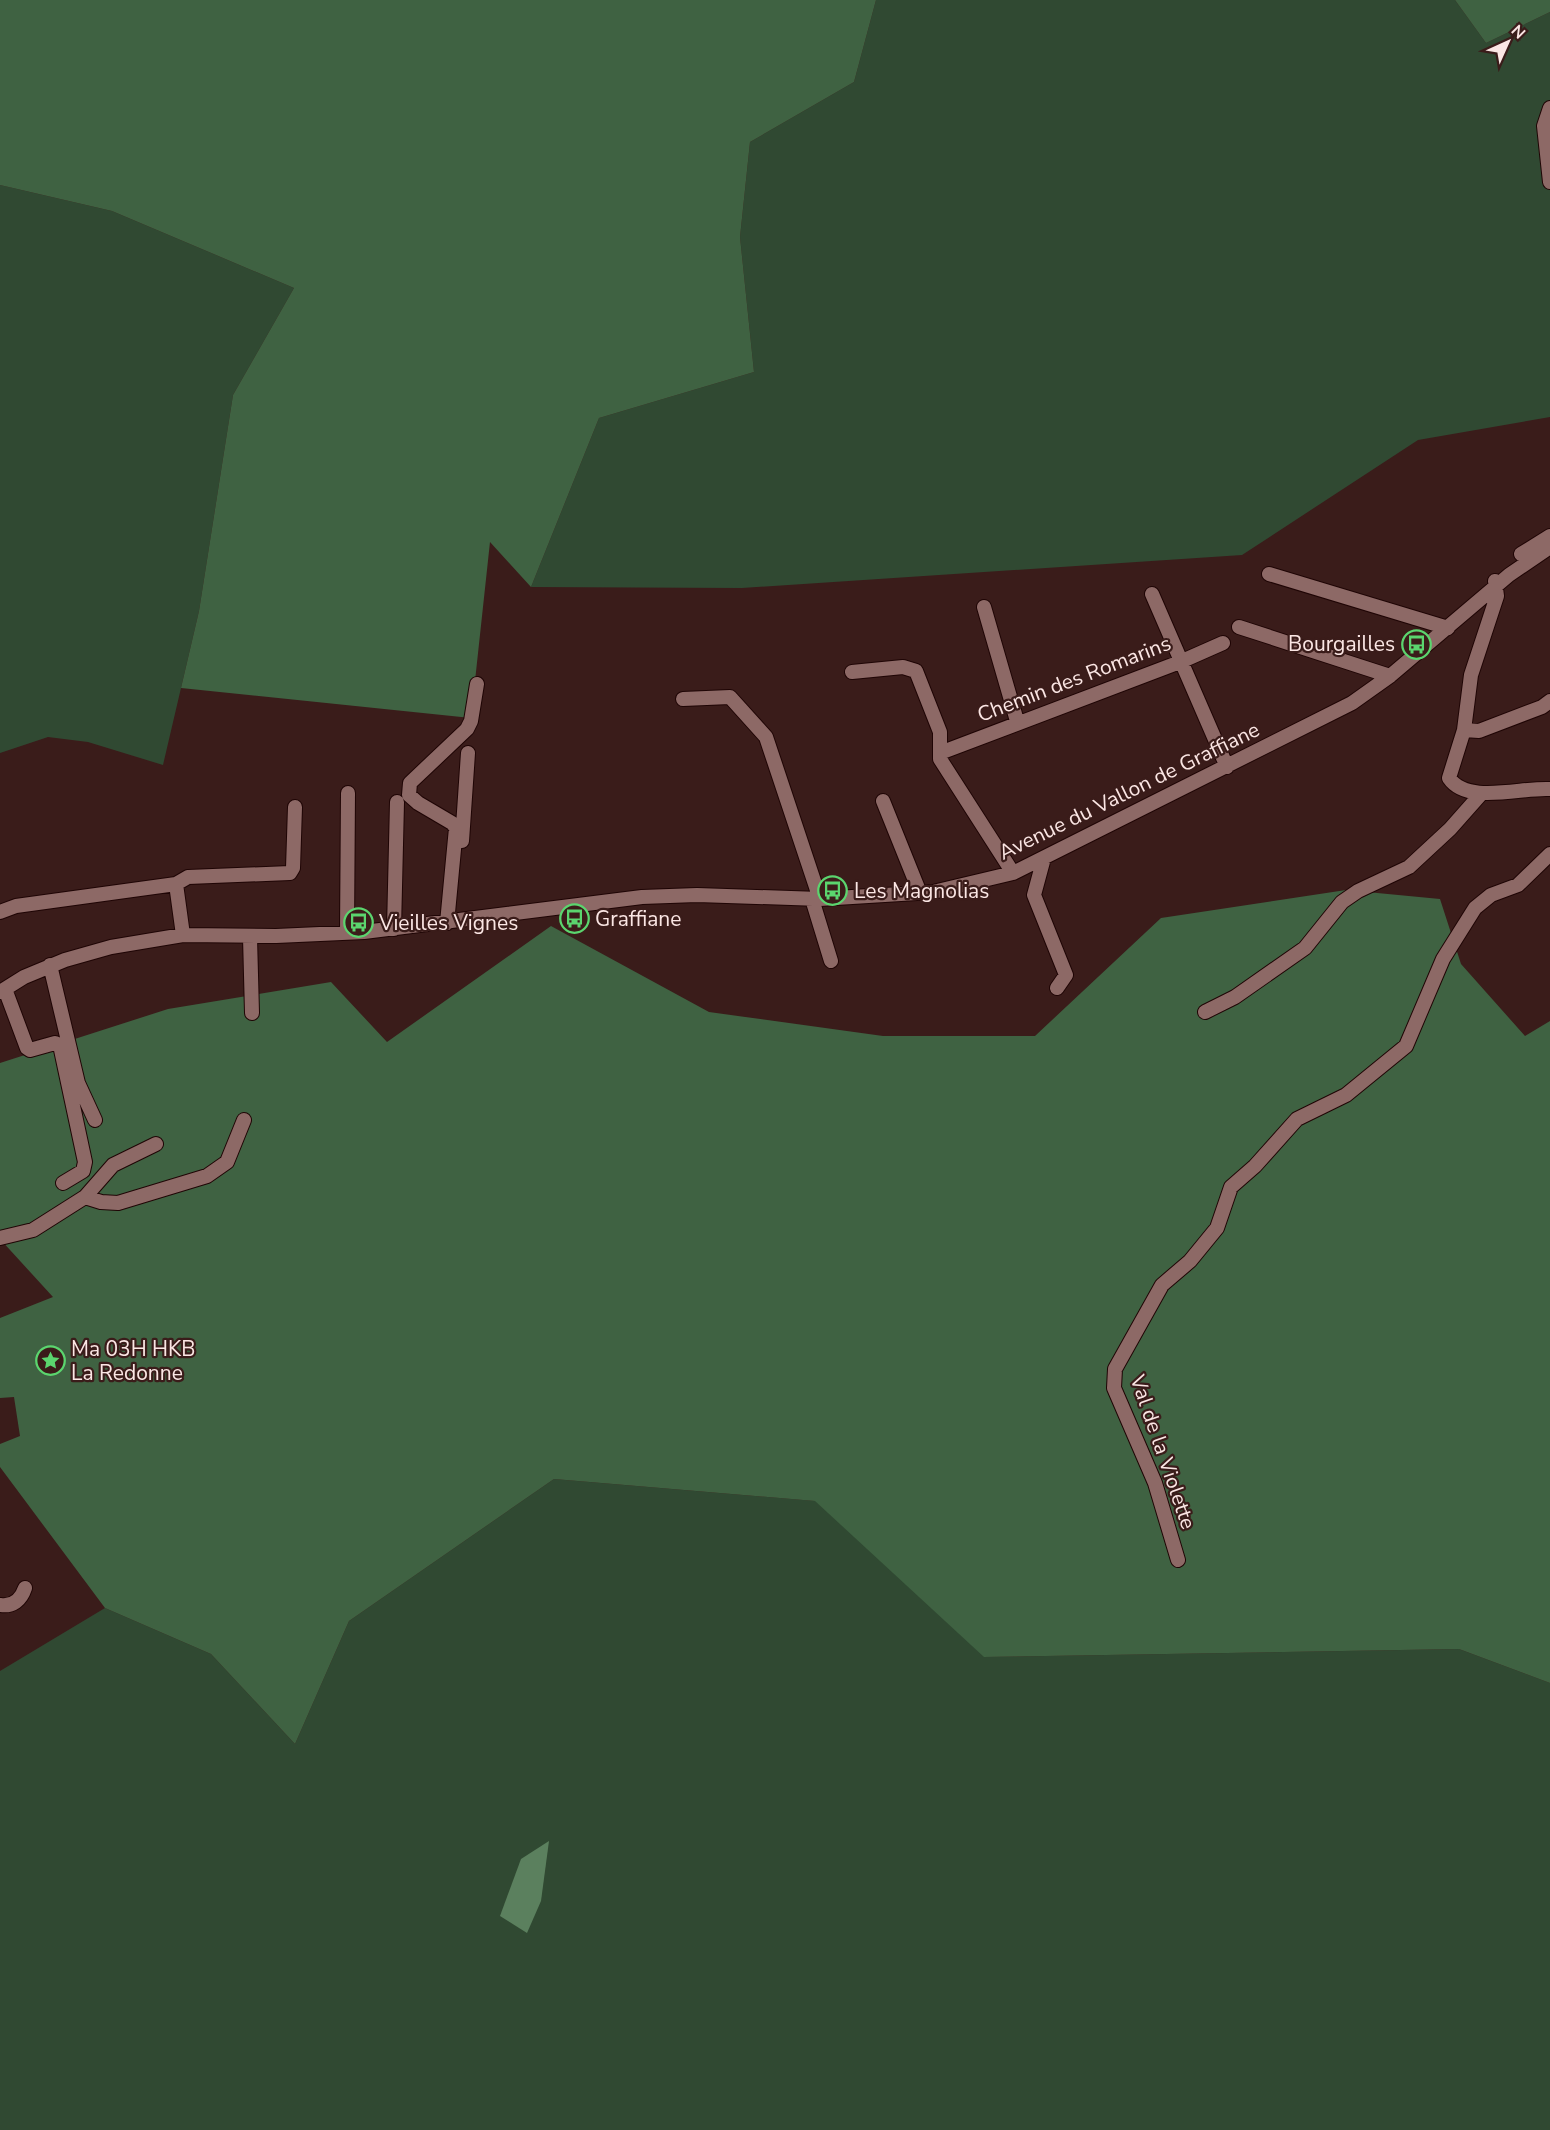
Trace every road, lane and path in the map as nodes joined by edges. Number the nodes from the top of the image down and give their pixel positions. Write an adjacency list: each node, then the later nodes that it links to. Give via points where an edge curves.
1 (1550, 108): 2 (street, via 1544,126)
2 (1550, 182)
3 (1550, 536): 6 (street, Avenue du Vallon de Graffiane)
4 (1550, 547): 6 (street, Avenue du Vallon de Graffiane)
5 (1269, 574): 9 (street)
6 (1494, 581): 9 (street, Avenue du Vallon de Graffiane); 19 (street, via 1497,596 1468,684)
7 (1152, 594): 12 (street)
8 (984, 607): 18 (street)
9 (1446, 626): 14 (street, Avenue du Vallon de Graffiane)
10 (1239, 627): 14 (street)
11 (1223, 643): 12 (street, Chemin des Romarins)
12 (1180, 662): 18 (street, Chemin des Romarins); 22 (street)
13 (852, 672): 21 (street, via 903,667 916,671 940,732)
14 (1390, 676): 22 (street, Avenue du Vallon de Graffiane, via 1346,706)
15 (477, 684): 36 (street, via 467,729 410,783 409,795 456,828)
16 (683, 699): 34 (street, via 730,697 766,737)
17 (1550, 701): 19 (street, via 1479,731)
18 (1017, 721): 21 (street, Chemin des Romarins)
19 (1464, 730): 25 (street, via 1449,778 1464,790)
20 (468, 753): 36 (street)
21 (940, 753): 31 (street, via 944,767)
22 (1227, 767): 30 (street, Avenue du Vallon de Graffiane)
23 (1550, 789): 25 (street)
24 (348, 793): 38 (street)
25 (1481, 794): 46 (street, via 1409,867 1342,902 1305,948 1235,997)
26 (883, 801): 33 (street)
27 (397, 802): 37 (street)
28 (295, 807): 32 (street, via 290,873 188,878)
29 (1550, 854): 53 (street, Val de la Violette, via 1518,885 1491,895 1475,908 1443,959 1406,1046 1346,1095 1297,1119 1231,1187 1217,1228 1190,1262 1162,1285 1115,1369 1114,1388 1155,1483)
30 (1044, 858): 31 (street, Avenue du Vallon de Graffiane); 43 (street, via 1034,895 1066,975)
31 (1013, 873): 33 (street, Avenue du Vallon de Graffiane)
32 (176, 884): 35 (street, via 16,906); 39 (street)
33 (920, 892): 34 (street, Avenue du Vallon de Graffiane)
34 (816, 899): 36 (street, Avenue du Vallon de Graffiane, via 642,897); 41 (street)
35 (0, 912)
36 (451, 922): 37 (street, Avenue du Vallon de Graffiane)
37 (394, 929): 38 (street, Avenue du Vallon de Graffiane)
38 (347, 932): 40 (street, Avenue du Vallon de Graffiane)
39 (183, 935): 40 (street, Avenue du Vallon de Graffiane); 42 (street, Avenue du Vallon de Graffiane, via 111,947)
40 (250, 937): 45 (street)
41 (831, 961)
42 (50, 965): 44 (street, Avenue du Vallon de Graffiane); 47 (street, via 78,1083)
43 (1057, 988)
44 (2, 991): 50 (street, via 27,1048 60,1045 85,1162 83,1171)
45 (252, 1012)
46 (1205, 1012)
47 (95, 1120)
48 (244, 1120): 51 (street, via 227,1162 207,1176 118,1203)
49 (156, 1144): 51 (street, via 113,1165)
50 (63, 1183)
51 (85, 1197): 52 (street, via 33,1230)
52 (0, 1238)
53 (1178, 1560)
54 (25, 1588): 55 (street, via 15,1604)
55 (0, 1605)

